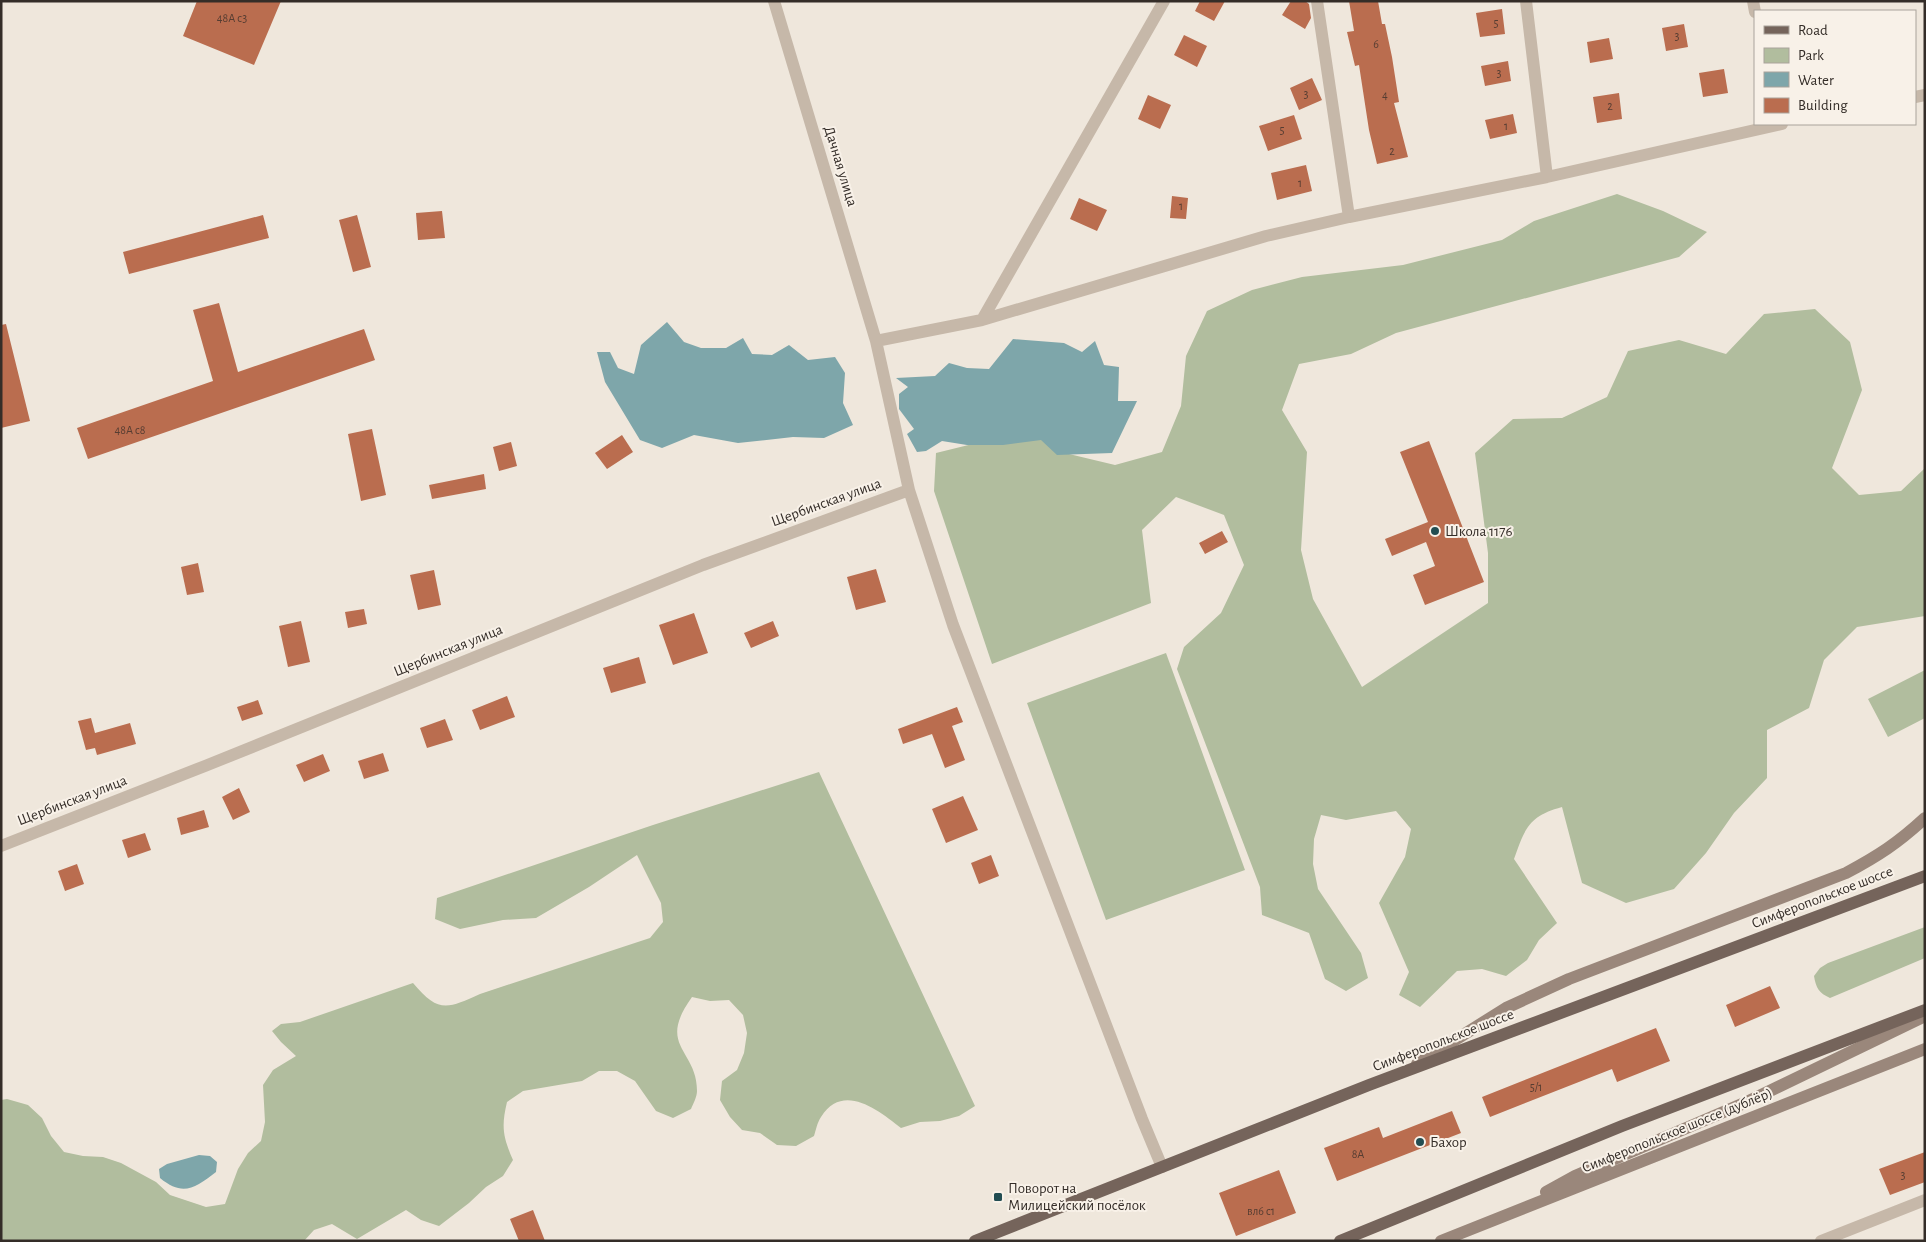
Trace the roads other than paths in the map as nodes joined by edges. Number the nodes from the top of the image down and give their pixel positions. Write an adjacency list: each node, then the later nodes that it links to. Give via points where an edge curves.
1 (774, 1): 9 (street, Дачная улица)
2 (1164, 1): 8 (street)
3 (1317, 1): 7 (street)
4 (1526, 1): 6 (street)
5 (1771, 125): 6 (street)
6 (1547, 177): 7 (street)
7 (1348, 216): 8 (street, via 1266,236)
8 (982, 320): 9 (street)
9 (876, 341): 10 (street, Дачная улица)
10 (909, 490): 12 (street, Щербинская улица, via 702,565); 18 (street, Дачная улица, via 953,625)
11 (1925, 818): 17 (main road, via 1880,856 1569,979 1506,1008)
12 (1, 846)
13 (1925, 876): 17 (main road, Симферопольское шоссе)
14 (1925, 1010): 22 (main road, via 1622,1126)
15 (1925, 1016): 20 (main road, via 1749,1101 1575,1176)
16 (1925, 1049): 20 (main road, Симферопольское шоссе (дублёр))
17 (1409, 1070): 18 (main road, Симферопольское шоссе)
18 (1162, 1167): 21 (main road, Симферопольское шоссе)
19 (1925, 1200): 24 (street)
20 (1495, 1219): 23 (main road, Симферопольское шоссе (дублёр))
21 (975, 1241)
22 (1340, 1241)
23 (1441, 1241)
24 (1821, 1241)

